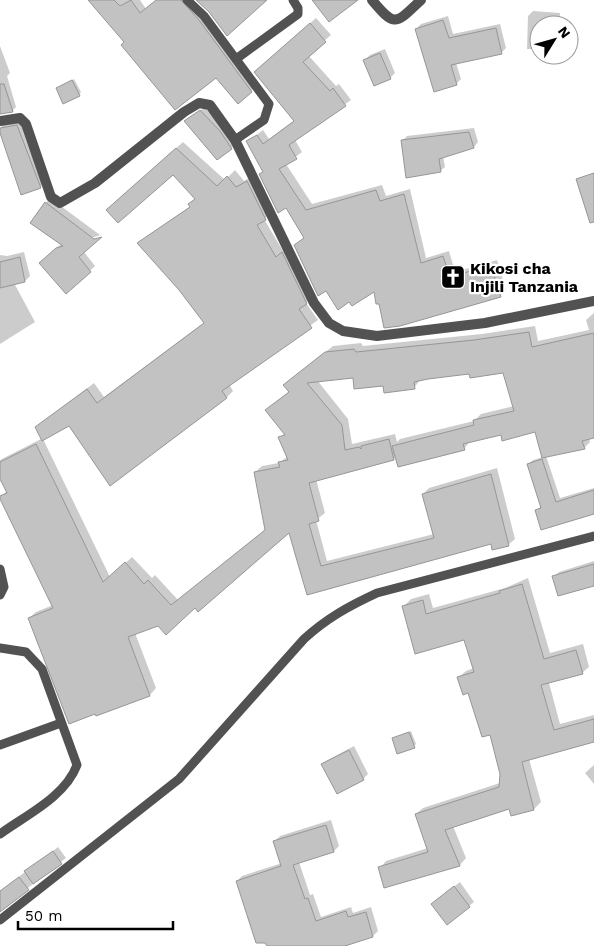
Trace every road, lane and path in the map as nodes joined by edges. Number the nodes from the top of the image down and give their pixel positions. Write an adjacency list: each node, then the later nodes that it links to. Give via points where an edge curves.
1 (187, 0): 5 (lane, via 204,16)
2 (293, 0): 5 (lane, via 298,14)
3 (372, 0): 4 (street, via 393,21 400,19)
4 (421, 0)
5 (236, 59): 7 (lane, via 269,104 264,120)
6 (0, 122): 7 (street, via 20,118 26,124 51,198 60,203 95,183 199,103 210,105)
7 (235, 140): 8 (street, via 314,303 329,323 343,331 377,336 436,330)
8 (594, 301)
9 (594, 536): 16 (lane, via 377,593 344,608 304,639 179,779)
10 (0, 569): 11 (lane, via 4,586)
11 (0, 595)
12 (0, 648): 13 (lane, via 26,652 42,669)
13 (61, 722): 14 (lane); 15 (lane, via 77,765 72,777 58,792)
14 (0, 745)
15 (0, 834)
16 (0, 920)

